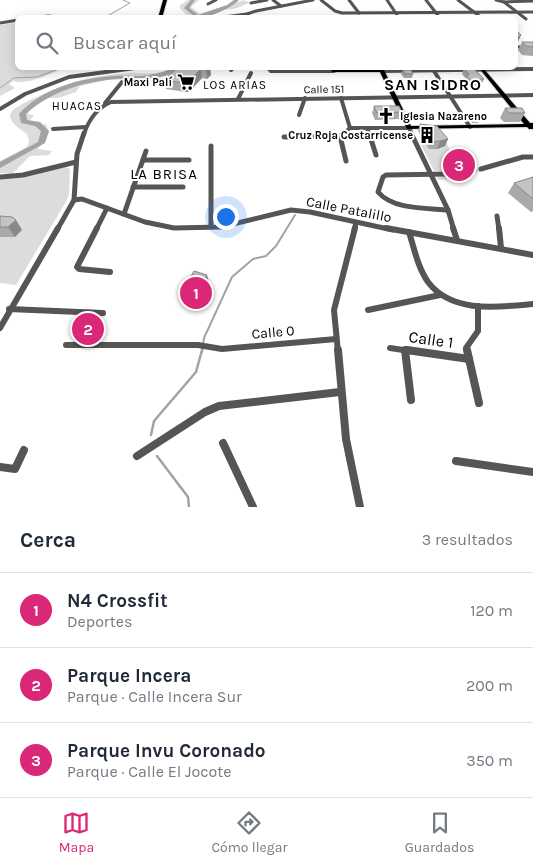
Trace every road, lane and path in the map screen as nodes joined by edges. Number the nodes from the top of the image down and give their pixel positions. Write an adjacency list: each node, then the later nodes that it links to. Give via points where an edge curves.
1 (165, 0): 27 (main road)
2 (216, 0): 15 (street)
3 (267, 0): 14 (street)
4 (273, 0): 16 (street)
5 (313, 0): 16 (street)
6 (321, 0): 22 (street, via 338,13)
7 (349, 0): 22 (street)
8 (388, 0): 23 (street)
9 (426, 0): 24 (street)
10 (458, 0): 25 (street)
11 (496, 0): 13 (street)
12 (533, 1): 13 (street)
13 (504, 2): 20 (street)
14 (251, 3)
15 (208, 4)
16 (281, 6): 31 (street)
17 (237, 8): 26 (street)
18 (218, 11): 28 (street)
19 (494, 12): 20 (street); 25 (street); 33 (street)
20 (517, 12): 21 (street); 34 (street)
21 (533, 12)
22 (357, 13): 23 (street)
23 (396, 13): 24 (street)
24 (437, 13): 25 (street)
25 (476, 13): 32 (street)
26 (239, 14): 29 (street); 30 (street)
27 (161, 15)
28 (220, 15)
29 (230, 15)
30 (243, 15)
31 (250, 15)
32 (478, 15)
33 (497, 15)
34 (526, 19)
35 (15, 20): 36 (street)
36 (0, 23)
37 (518, 47): 38 (street)
38 (533, 47)
39 (518, 69): 40 (street)
40 (533, 69)
41 (119, 70): 55 (street, via 69,78 25,94)
42 (381, 70): 50 (main road)
43 (434, 70): 48 (street)
44 (483, 70): 49 (main road)
45 (251, 73): 53 (street)
46 (122, 82): 54 (street)
47 (533, 95): 49 (street, Calle 151)
48 (451, 96): 49 (street, Calle 151); 50 (street, Calle 151); 58 (street)
49 (505, 96): 59 (main road)
50 (394, 97): 52 (street, Calle 151); 62 (main road)
51 (305, 98): 52 (street, Calle 151); 53 (street, Calle 151); 56 (street)
52 (341, 98): 60 (street)
53 (238, 99): 54 (street, Calle 151, via 115,101)
54 (102, 106): 57 (street)
55 (0, 109)
56 (299, 115)
57 (86, 127): 63 (street); 73 (street)
58 (470, 127): 59 (main road); 62 (main road)
59 (532, 127)
60 (350, 128): 61 (street); 64 (street)
61 (367, 128): 62 (street); 68 (street)
62 (409, 128): 76 (street)
63 (53, 129)
64 (340, 136): 65 (street); 72 (street)
65 (284, 137)
66 (211, 146): 86 (street)
67 (146, 152): 70 (street)
68 (376, 155)
69 (533, 157): 74 (street)
70 (143, 160): 71 (street); 78 (street)
71 (189, 160)
72 (346, 161)
73 (76, 162): 77 (street, via 23,175); 80 (street)
74 (481, 169)
75 (449, 174): 76 (street)
76 (432, 175): 82 (street); 82 (street, via 386,176 378,192 389,202)
77 (1, 176)
78 (134, 187): 79 (street); 83 (street)
79 (183, 187)
80 (74, 200): 81 (street, Calle Patalillo, via 82,199); 95 (street)
81 (107, 208): 83 (street, Calle Patalillo); 91 (street, via 77,266 79,269)
82 (448, 210): 88 (street)
83 (124, 214): 86 (street, Calle Patalillo, via 160,226)
84 (497, 216): 89 (street)
85 (356, 223): 86 (street, Calle Patalillo, via 291,210); 87 (street, Calle Patalillo); 99 (street, via 334,310)
86 (211, 227)
87 (409, 232): 88 (street, Calle Patalillo); 92 (street, via 424,274)
88 (457, 240): 89 (street, Calle Patalillo)
89 (501, 248): 90 (street, Calle Patalillo)
90 (533, 254)
91 (110, 272)
92 (440, 295): 94 (street); 96 (street)
93 (533, 304): 94 (street)
94 (478, 306): 103 (street, via 478,331 466,348)
95 (9, 309): 97 (street); 98 (street)
96 (368, 310)
97 (103, 313)
98 (0, 328)
99 (336, 339): 100 (street, Calle 0, via 222,349 198,345); 104 (street)
100 (66, 345)
101 (390, 348): 102 (street, Calle 1)
102 (404, 350): 103 (street, Calle 1); 105 (street)
103 (469, 359): 106 (street)
104 (340, 392): 109 (street, via 219,406); 114 (street)
105 (411, 400)
106 (479, 403)
107 (223, 443): 113 (street)
108 (24, 450): 111 (street, via 15,469)
109 (137, 456)
110 (456, 461): 112 (street)
111 (0, 467)
112 (533, 472)
113 (253, 507)
114 (360, 507)

